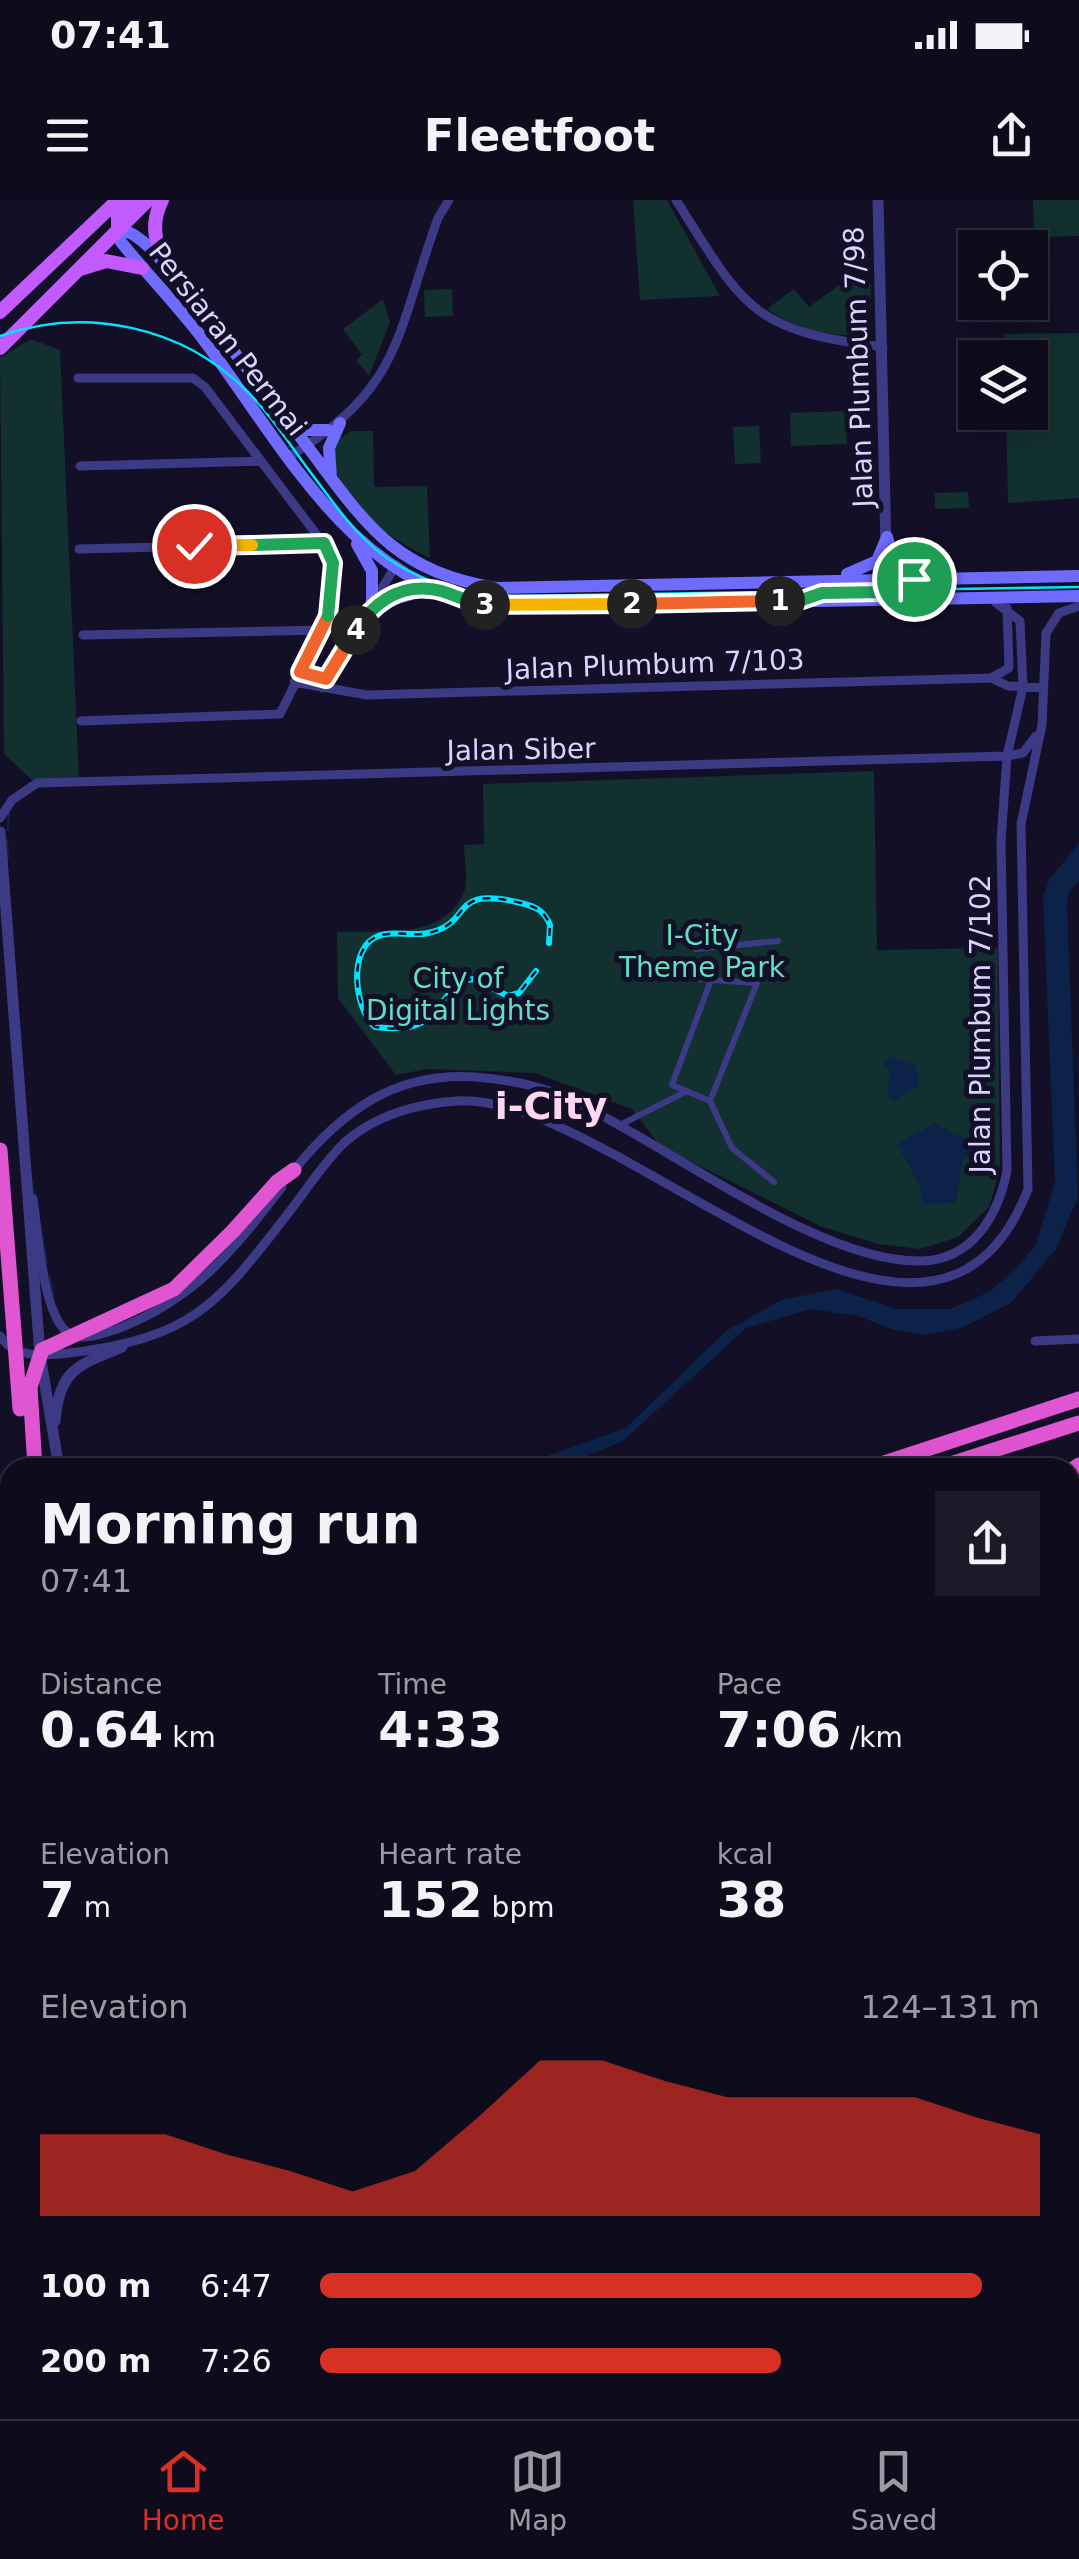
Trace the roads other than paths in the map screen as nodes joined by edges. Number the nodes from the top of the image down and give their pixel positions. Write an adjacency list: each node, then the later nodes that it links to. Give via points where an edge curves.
1 (118, 200): 11 (main road)
2 (132, 200): 8 (main road, via 118,212)
3 (148, 200): 8 (main road)
4 (162, 200): 12 (main road, via 156,246)
5 (449, 200): 18 (street, via 385,372)
6 (676, 200): 14 (street, via 734,290 757,312 811,336)
7 (878, 200): 14 (street, Jalan Plumbum 7/98)
8 (118, 228): 9 (main road, Persiaran Permai); 10 (main road); 11 (main road, via 98,232); 12 (main road, Persiaran Permai, via 132,231)
9 (142, 268): 10 (main road, via 106,261); 20 (main road, Persiaran Permai)
10 (76, 271): 15 (main road)
11 (43, 272): 13 (main road)
12 (172, 274): 17 (main road, Persiaran Permai)
13 (0, 312)
14 (883, 347): 25 (street, Jalan Plumbum 7/98)
15 (0, 348)
16 (78, 378): 21 (street, via 193,378)
17 (264, 396): 18 (main road, via 298,426); 19 (main road, Persiaran Permai)
18 (334, 426): 19 (street); 23 (main road)
19 (307, 446): 20 (street); 23 (main road, Persiaran Permai)
20 (288, 457): 24 (main road, Persiaran Permai)
21 (261, 461): 22 (street); 26 (street)
22 (80, 466)
23 (331, 482): 28 (main road, Persiaran Permai, via 355,514)
24 (346, 530): 29 (main road, Persiaran Permai); 38 (main road, via 369,560)
25 (886, 538): 31 (main road, via 868,568); 32 (main road, via 894,560); 33 (street, Jalan Plumbum 7/98)
26 (324, 543): 27 (street); 40 (street, via 333,563 332,609)
27 (79, 549)
28 (402, 554): 29 (street); 31 (main road, Persiaran Permai, via 453,580 496,588)
29 (394, 568): 34 (main road, Persiaran Permai); 38 (street)
30 (1079, 576): 32 (main road, Persiaran Permai)
31 (830, 578): 33 (main road, Persiaran Permai)
32 (914, 579): 33 (main road, Persiaran Permai)
33 (887, 585): 36 (main road); 37 (main road, via 957,591)
34 (431, 588): 36 (main road, Persiaran Permai, via 501,607); 38 (main road)
35 (1079, 596): 37 (main road, Persiaran Permai)
36 (802, 600): 37 (main road, Persiaran Permai)
37 (1000, 603): 39 (main road); 43 (street, via 1009,668); 46 (street, Jalan Plumbum 7/102, via 1020,621)
38 (372, 605): 45 (street)
39 (1079, 605): 47 (street, Jalan Plumbum 7/102, via 1048,626)
40 (322, 630): 41 (street); 42 (street)
41 (83, 634)
42 (300, 672): 44 (street); 45 (street)
43 (991, 678): 45 (street, Jalan Plumbum 7/103, via 367,695); 46 (street, Jalan Plumbum 7/103)
44 (294, 682): 45 (street); 48 (street, via 276,716)
45 (324, 683)
46 (1023, 687): 47 (street, Jalan Plumbum 7/103); 50 (street, Jalan Plumbum 7/102)
47 (1044, 688): 49 (street, Jalan Plumbum 7/102)
48 (82, 721)
49 (1042, 725): 50 (street, via 1028,748); 65 (street, Jalan Plumbum 7/102, via 1021,824 1031,1164 1017,1220 997,1250 944,1280 915,1285 874,1279)
50 (1006, 756): 51 (street, Jalan Siber, via 37,783); 64 (street, Jalan Plumbum 7/102, via 1001,841 1007,1170 1001,1200 971,1243 949,1256 921,1261 879,1255)
51 (0, 818)
52 (0, 832): 61 (street)
53 (778, 940): 54 (street)
54 (696, 949)
55 (691, 978): 56 (street)
56 (711, 980): 57 (street, via 672,1085); 58 (street, via 757,983)
57 (686, 1091): 58 (street); 59 (street)
58 (710, 1101): 63 (street, via 732,1148)
59 (616, 1127): 62 (street, Jalan Plumbum 7/102, via 556,1094 518,1084 434,1080 397,1087 356,1107 327,1129); 64 (street, Jalan Plumbum 7/102)
60 (0, 1150): 74 (highway, bridge)
61 (26, 1161): 62 (street, Jalan Plumbum 7/102, via 52,1312 76,1336 160,1312 198,1286); 70 (street)
62 (294, 1170): 75 (highway, bridge, via 174,1288 42,1350 30,1386)
63 (774, 1182)
64 (829, 1237): 65 (street)
65 (825, 1261): 69 (street, Jalan Plumbum 7/102, via 735,1222 544,1119 496,1104 424,1104 382,1117 346,1142 213,1303 169,1330)
66 (0, 1336): 70 (street)
67 (1079, 1339): 68 (street)
68 (1035, 1341)
69 (122, 1347): 70 (street, Jalan Plumbum 7/102); 73 (street, via 64,1378)
70 (40, 1356): 73 (street)
71 (1079, 1399): 77 (highway)
72 (1079, 1422): 78 (highway)
73 (54, 1440): 76 (street)
74 (25, 1458)
75 (35, 1458)
76 (58, 1458)
77 (899, 1458)
78 (969, 1458)

